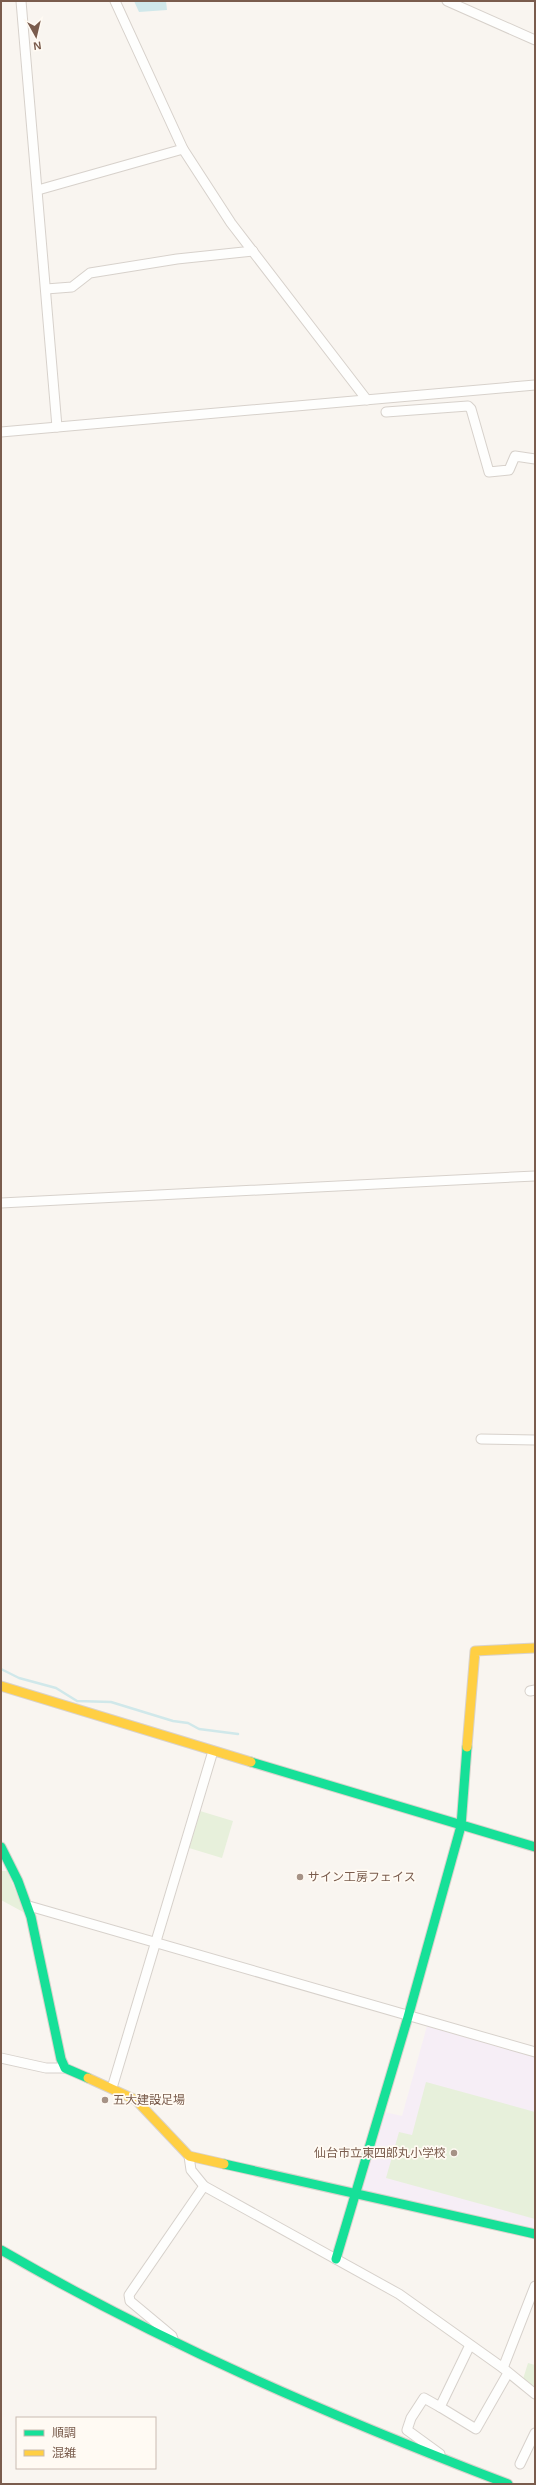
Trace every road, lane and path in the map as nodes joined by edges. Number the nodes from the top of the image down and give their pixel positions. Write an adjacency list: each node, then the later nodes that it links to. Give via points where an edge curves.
1 (21, 1): 6 (street)
2 (115, 1): 5 (street)
3 (447, 1): 4 (street)
4 (535, 40)
5 (183, 149): 6 (street); 7 (street)
6 (38, 190): 8 (street)
7 (253, 251): 8 (street, via 177,259 90,273 72,287); 10 (street)
8 (46, 289): 12 (street)
9 (535, 385): 10 (street)
10 (367, 400): 12 (street)
11 (386, 412): 14 (street, via 468,406 489,472 508,470 515,456)
12 (57, 427): 13 (street)
13 (1, 432)
14 (535, 460)
15 (535, 1176): 16 (street)
16 (1, 1203)
17 (481, 1439): 18 (street)
18 (535, 1440)
19 (535, 1648): 22 (street, via 475,1651)
20 (1, 1686): 21 (street)
21 (213, 1751): 22 (street); 26 (street)
22 (461, 1826): 24 (street); 27 (street)
23 (1, 1847): 25 (street)
24 (535, 1847)
25 (29, 1906): 26 (street); 30 (street, via 56,2044)
26 (157, 1942): 27 (street); 31 (street)
27 (408, 2017): 28 (street); 34 (street)
28 (535, 2052)
29 (1, 2058): 30 (street, via 46,2068)
30 (65, 2068): 31 (street)
31 (112, 2088): 32 (street, via 136,2100)
32 (189, 2156): 33 (street, via 191,2170); 34 (street)
33 (204, 2186): 37 (street); 39 (street, via 129,2295 130,2301 172,2336)
34 (357, 2193): 35 (street); 37 (street)
35 (535, 2234)
36 (1, 2250): 39 (street, via 108,2311)
37 (336, 2260): 40 (street, via 398,2294)
38 (535, 2286): 41 (street)
39 (174, 2342): 45 (street, via 349,2422)
40 (470, 2344): 41 (street); 43 (street)
41 (506, 2370): 42 (street); 43 (street, via 476,2429)
42 (535, 2394)
43 (440, 2407): 45 (street, via 424,2398 411,2418 407,2430)
44 (535, 2433): 46 (street)
45 (447, 2461): 47 (street)
46 (520, 2464)
47 (508, 2484)

